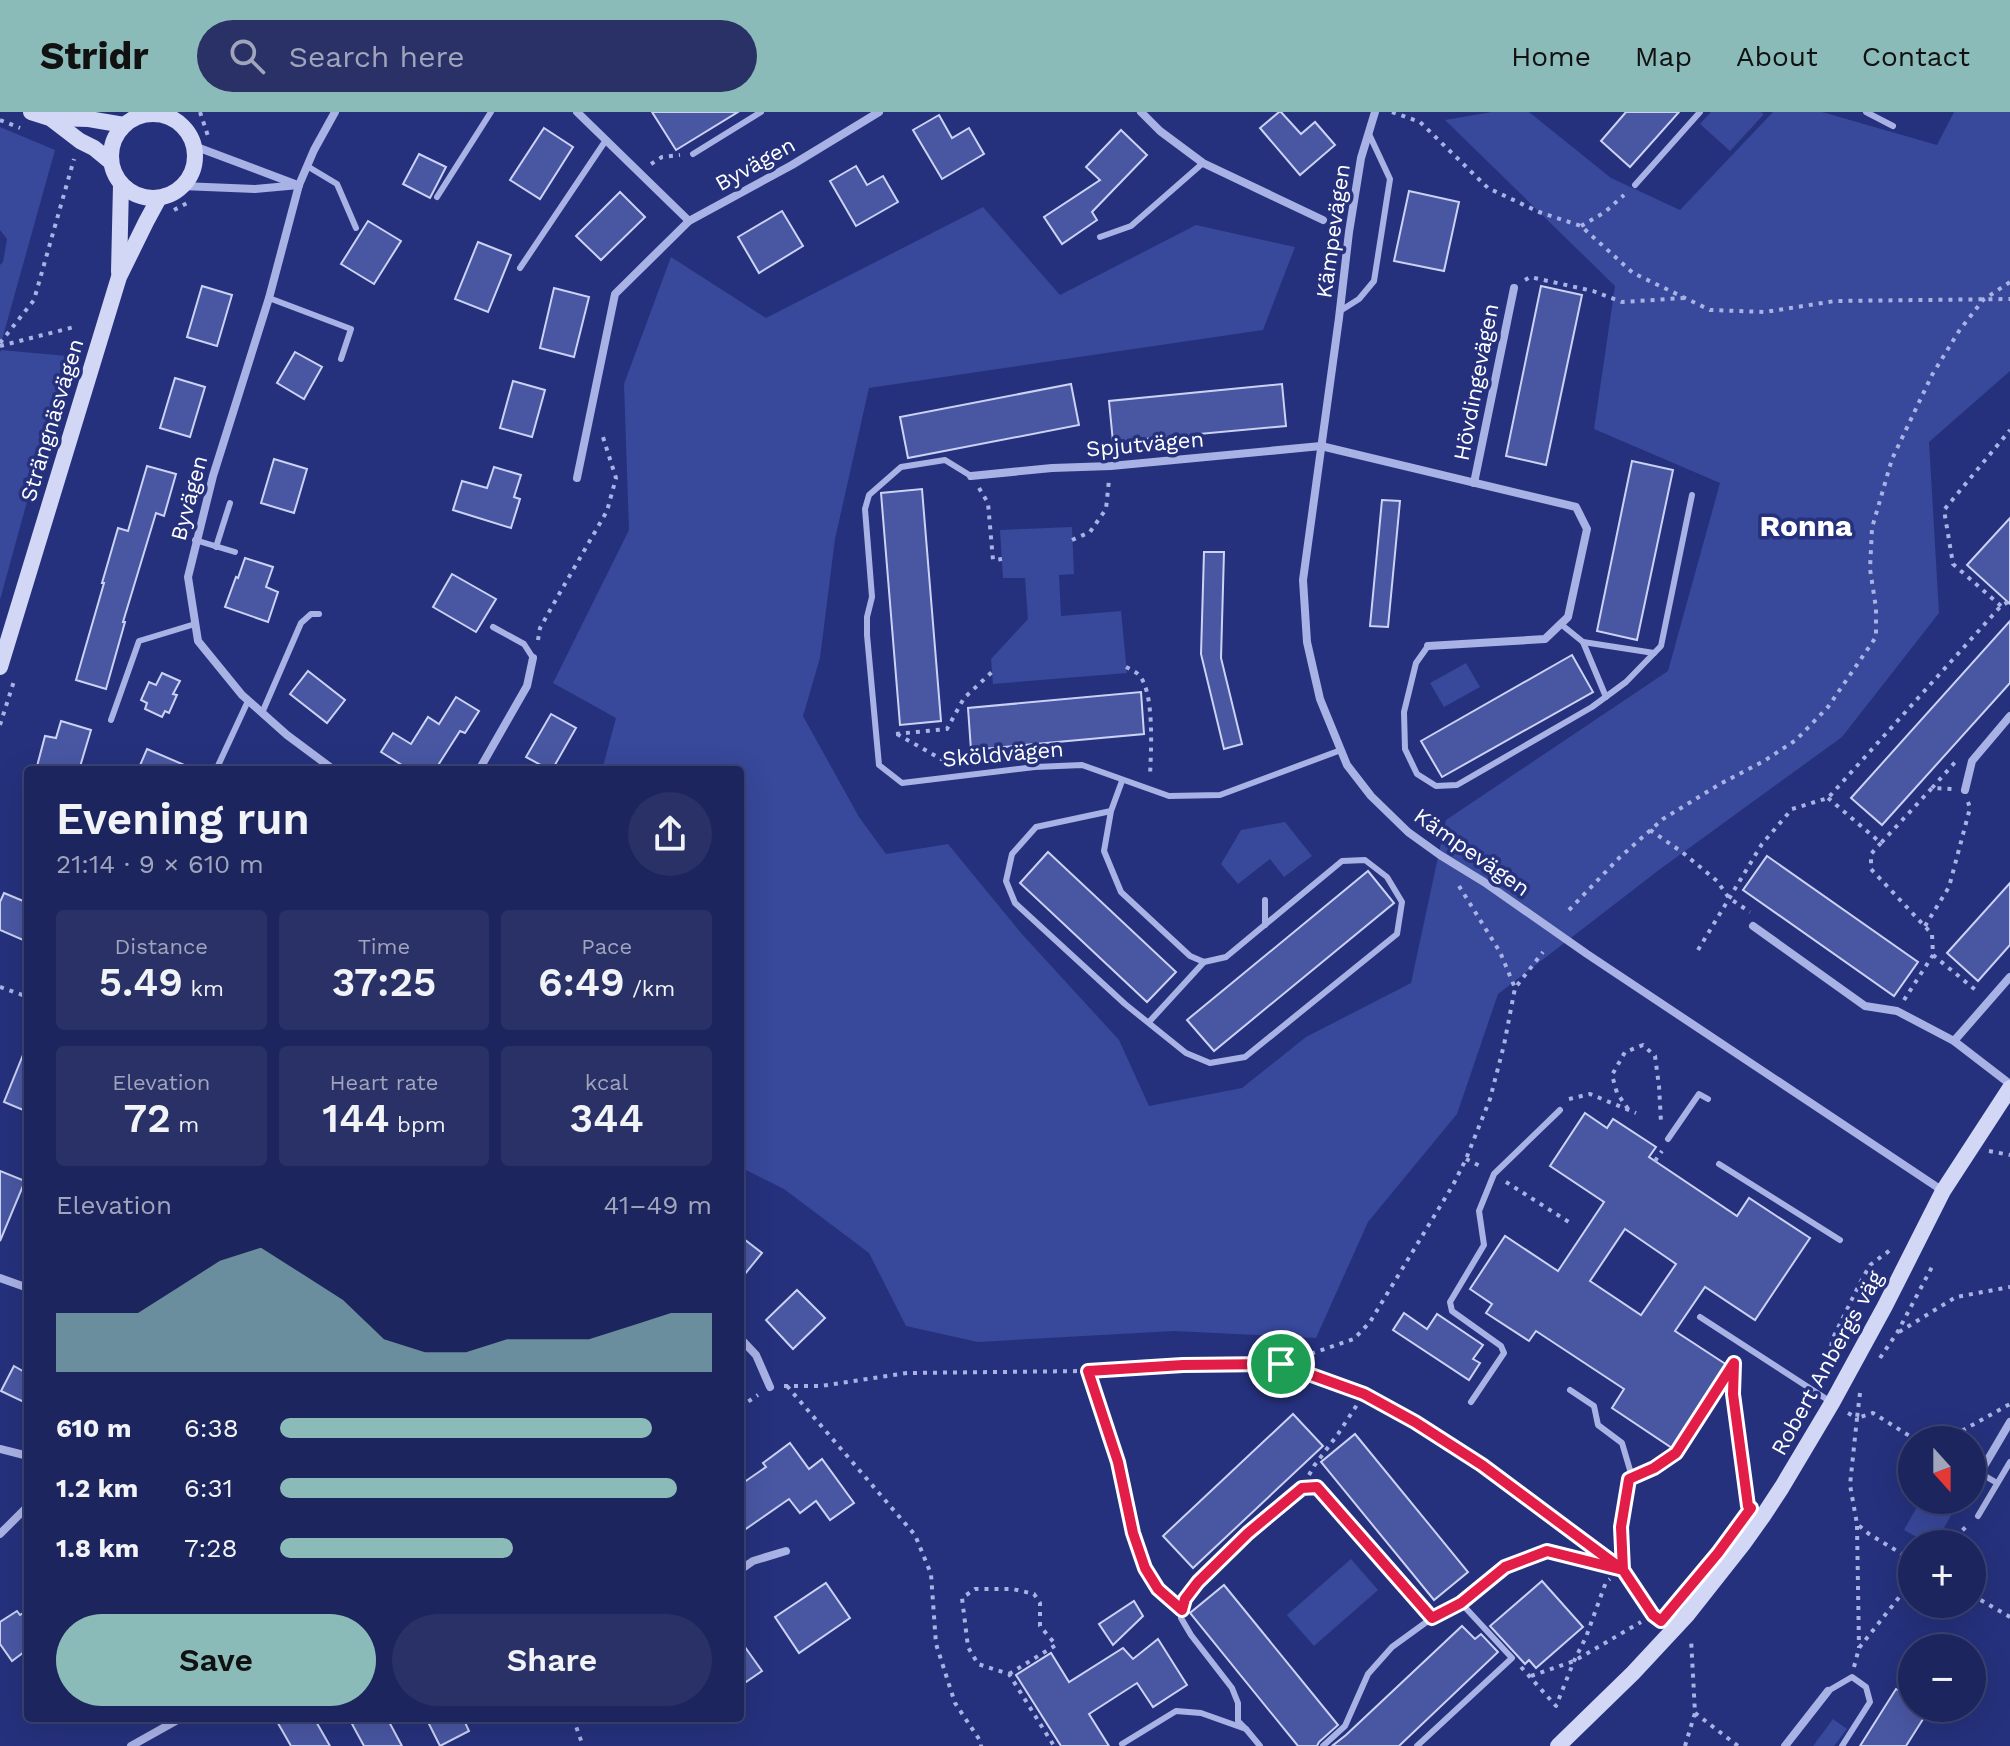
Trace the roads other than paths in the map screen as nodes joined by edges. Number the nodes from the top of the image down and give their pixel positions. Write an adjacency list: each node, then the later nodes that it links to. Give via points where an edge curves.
1 (31, 112): 13 (street)
2 (185, 112): 16 (street)
3 (335, 112): 23 (street, Byvägen)
4 (491, 112): 28 (lane)
5 (761, 112): 20 (lane)
6 (879, 112): 31 (street, Byvägen)
7 (1141, 112): 22 (street)
8 (1375, 112): 17 (street, Kämpevägen)
9 (1700, 112): 26 (lane)
10 (1866, 112): 15 (lane)
11 (143, 114): 14 (street); 16 (street, via 166,116)
12 (583, 114): 18 (street)
13 (50, 118): 14 (street); 21 (street)
14 (124, 125): 21 (street, via 111,148)
15 (1893, 126)
16 (186, 130): 19 (street)
17 (1369, 134): 38 (street, Kämpevägen, via 1361,158); 38 (lane, via 1390,179 1374,281)
18 (606, 140): 31 (street); 34 (lane)
19 (194, 146): 25 (street); 27 (street, via 191,174)
20 (693, 154)
21 (111, 162): 24 (street)
22 (1203, 163): 30 (street); 33 (lane, via 1131,226)
23 (307, 166): 25 (street, Byvägen); 32 (lane, via 337,184)
24 (121, 185): 29 (street, via 145,198); 35 (street, Strängnäsvägen)
25 (299, 185): 27 (street); 37 (street, Byvägen)
26 (1635, 185)
27 (182, 186): 29 (street)
28 (437, 197)
29 (159, 198): 35 (street, Strängnäsvägen)
30 (1323, 220)
31 (689, 221): 42 (street, Byvägen, via 615,294)
32 (356, 228)
33 (1100, 237)
34 (520, 268)
35 (119, 277): 57 (street, Strängnäsvägen)
36 (1514, 288): 43 (street, Hövdingevägen)
37 (269, 298): 39 (lane, via 351,329); 46 (street, Byvägen)
38 (1340, 311): 40 (street, Kämpevägen)
39 (341, 359)
40 (1321, 446): 41 (street, Spjutvägen); 43 (street, Hövdingevägen); 63 (street, Kämpevägen, via 1303,580 1307,642 1320,699)
41 (971, 476): 67 (lane, Sköldvägen, via 945,460 901,467 869,495 865,509 872,597 867,635 879,765 902,783 1082,765)
42 (577, 478)
43 (1474, 483): 51 (street, Hövdingevägen, via 1576,507 1587,529)
44 (1692, 495): 55 (lane, via 1661,646)
45 (230, 503): 47 (lane)
46 (195, 540): 47 (lane); 50 (street, Byvägen, via 188,577)
47 (216, 547): 48 (lane)
48 (235, 552)
49 (319, 614): 60 (lane, via 301,623)
50 (195, 624): 59 (street, Byvägen, via 198,641); 62 (lane, via 139,641)
51 (1562, 625): 53 (lane); 54 (street, via 1545,639)
52 (493, 627): 56 (lane, via 524,644)
53 (1583, 642): 55 (lane); 58 (lane)
54 (1428, 646): 58 (lane, via 1416,663 1404,712 1405,749 1417,774 1436,786 1457,785)
55 (1654, 653): 58 (lane)
56 (533, 658): 66 (street, via 527,686)
57 (0, 667)
58 (1606, 697)
59 (248, 701): 60 (street, Byvägen); 64 (lane)
60 (262, 713): 65 (street, Byvägen)
61 (2010, 716): 68 (street, via 1972,761)
62 (111, 720)
63 (1341, 750): 67 (lane, Sköldvägen, via 1220,795 1169,796); 82 (street, Kämpevägen, via 1371,796 1408,832)
64 (218, 766)
65 (329, 766)
66 (481, 766)
67 (1122, 781): 69 (lane)
68 (1965, 790)
69 (1111, 811): 73 (lane, via 1104,851 1121,892 1190,956); 75 (lane, via 1036,827 1012,854 1006,881 1015,903)
70 (1265, 900): 71 (lane)
71 (1265, 925): 73 (lane, via 1226,957); 75 (lane, via 1342,861 1365,860 1387,877 1402,902 1397,934 1245,1057 1210,1063 1186,1053)
72 (1753, 926): 76 (street, via 1865,1006 1897,1011)
73 (1204, 962): 75 (lane)
74 (2010, 977): 76 (street)
75 (1149, 1022)
76 (1954, 1041): 77 (street)
77 (2010, 1086): 82 (street, Robert Anbergs väg)
78 (1708, 1099): 80 (lane, via 1699,1094)
79 (1560, 1110): 91 (lane, via 1494,1174 1479,1211 1484,1245 1450,1302 1452,1311 1504,1353)
80 (1668, 1139)
81 (1719, 1164): 83 (lane)
82 (1943, 1191): 90 (street, Robert Anbergs väg, via 1885,1306)
83 (1840, 1240)
84 (0, 1278): 85 (street)
85 (24, 1287)
86 (1700, 1317): 90 (lane)
87 (744, 1342): 88 (street)
88 (770, 1387)
89 (1570, 1390): 104 (lane, via 1594,1406 1598,1425 1622,1443 1630,1470 1621,1527)
90 (1827, 1400): 107 (street, Robert Anbergs väg, via 1763,1516)
91 (1471, 1402)
92 (2010, 1422): 96 (street)
93 (0, 1449): 94 (street)
94 (24, 1455)
95 (2010, 1462): 98 (lane)
96 (1986, 1463)
97 (1986, 1477): 98 (lane)
98 (1997, 1483): 100 (lane)
99 (24, 1510): 101 (street)
100 (1978, 1516)
101 (0, 1534)
102 (786, 1551): 103 (street)
103 (744, 1567)
104 (1623, 1570): 105 (lane, via 1547,1551 1505,1567); 107 (lane, via 1653,1615)
105 (1461, 1603): 106 (lane); 115 (lane, via 1512,1658)
106 (1432, 1618): 110 (lane, via 1317,1487 1302,1488 1198,1582 1182,1610 1191,1635 1232,1688 1238,1721); 114 (lane, via 1392,1647 1368,1674 1345,1726)
107 (1672, 1630): 116 (street, Robert Anbergs väg)
108 (1828, 1691): 117 (street); 118 (lane, via 1852,1677 1866,1687 1870,1702)
109 (174, 1722): 112 (street)
110 (1246, 1729): 111 (lane, via 1201,1713 1176,1711); 113 (lane)
111 (1122, 1744)
112 (131, 1746)
113 (1260, 1746)
114 (1323, 1746)
115 (1417, 1746)
116 (1558, 1746)
117 (1785, 1746)
118 (1842, 1746)

